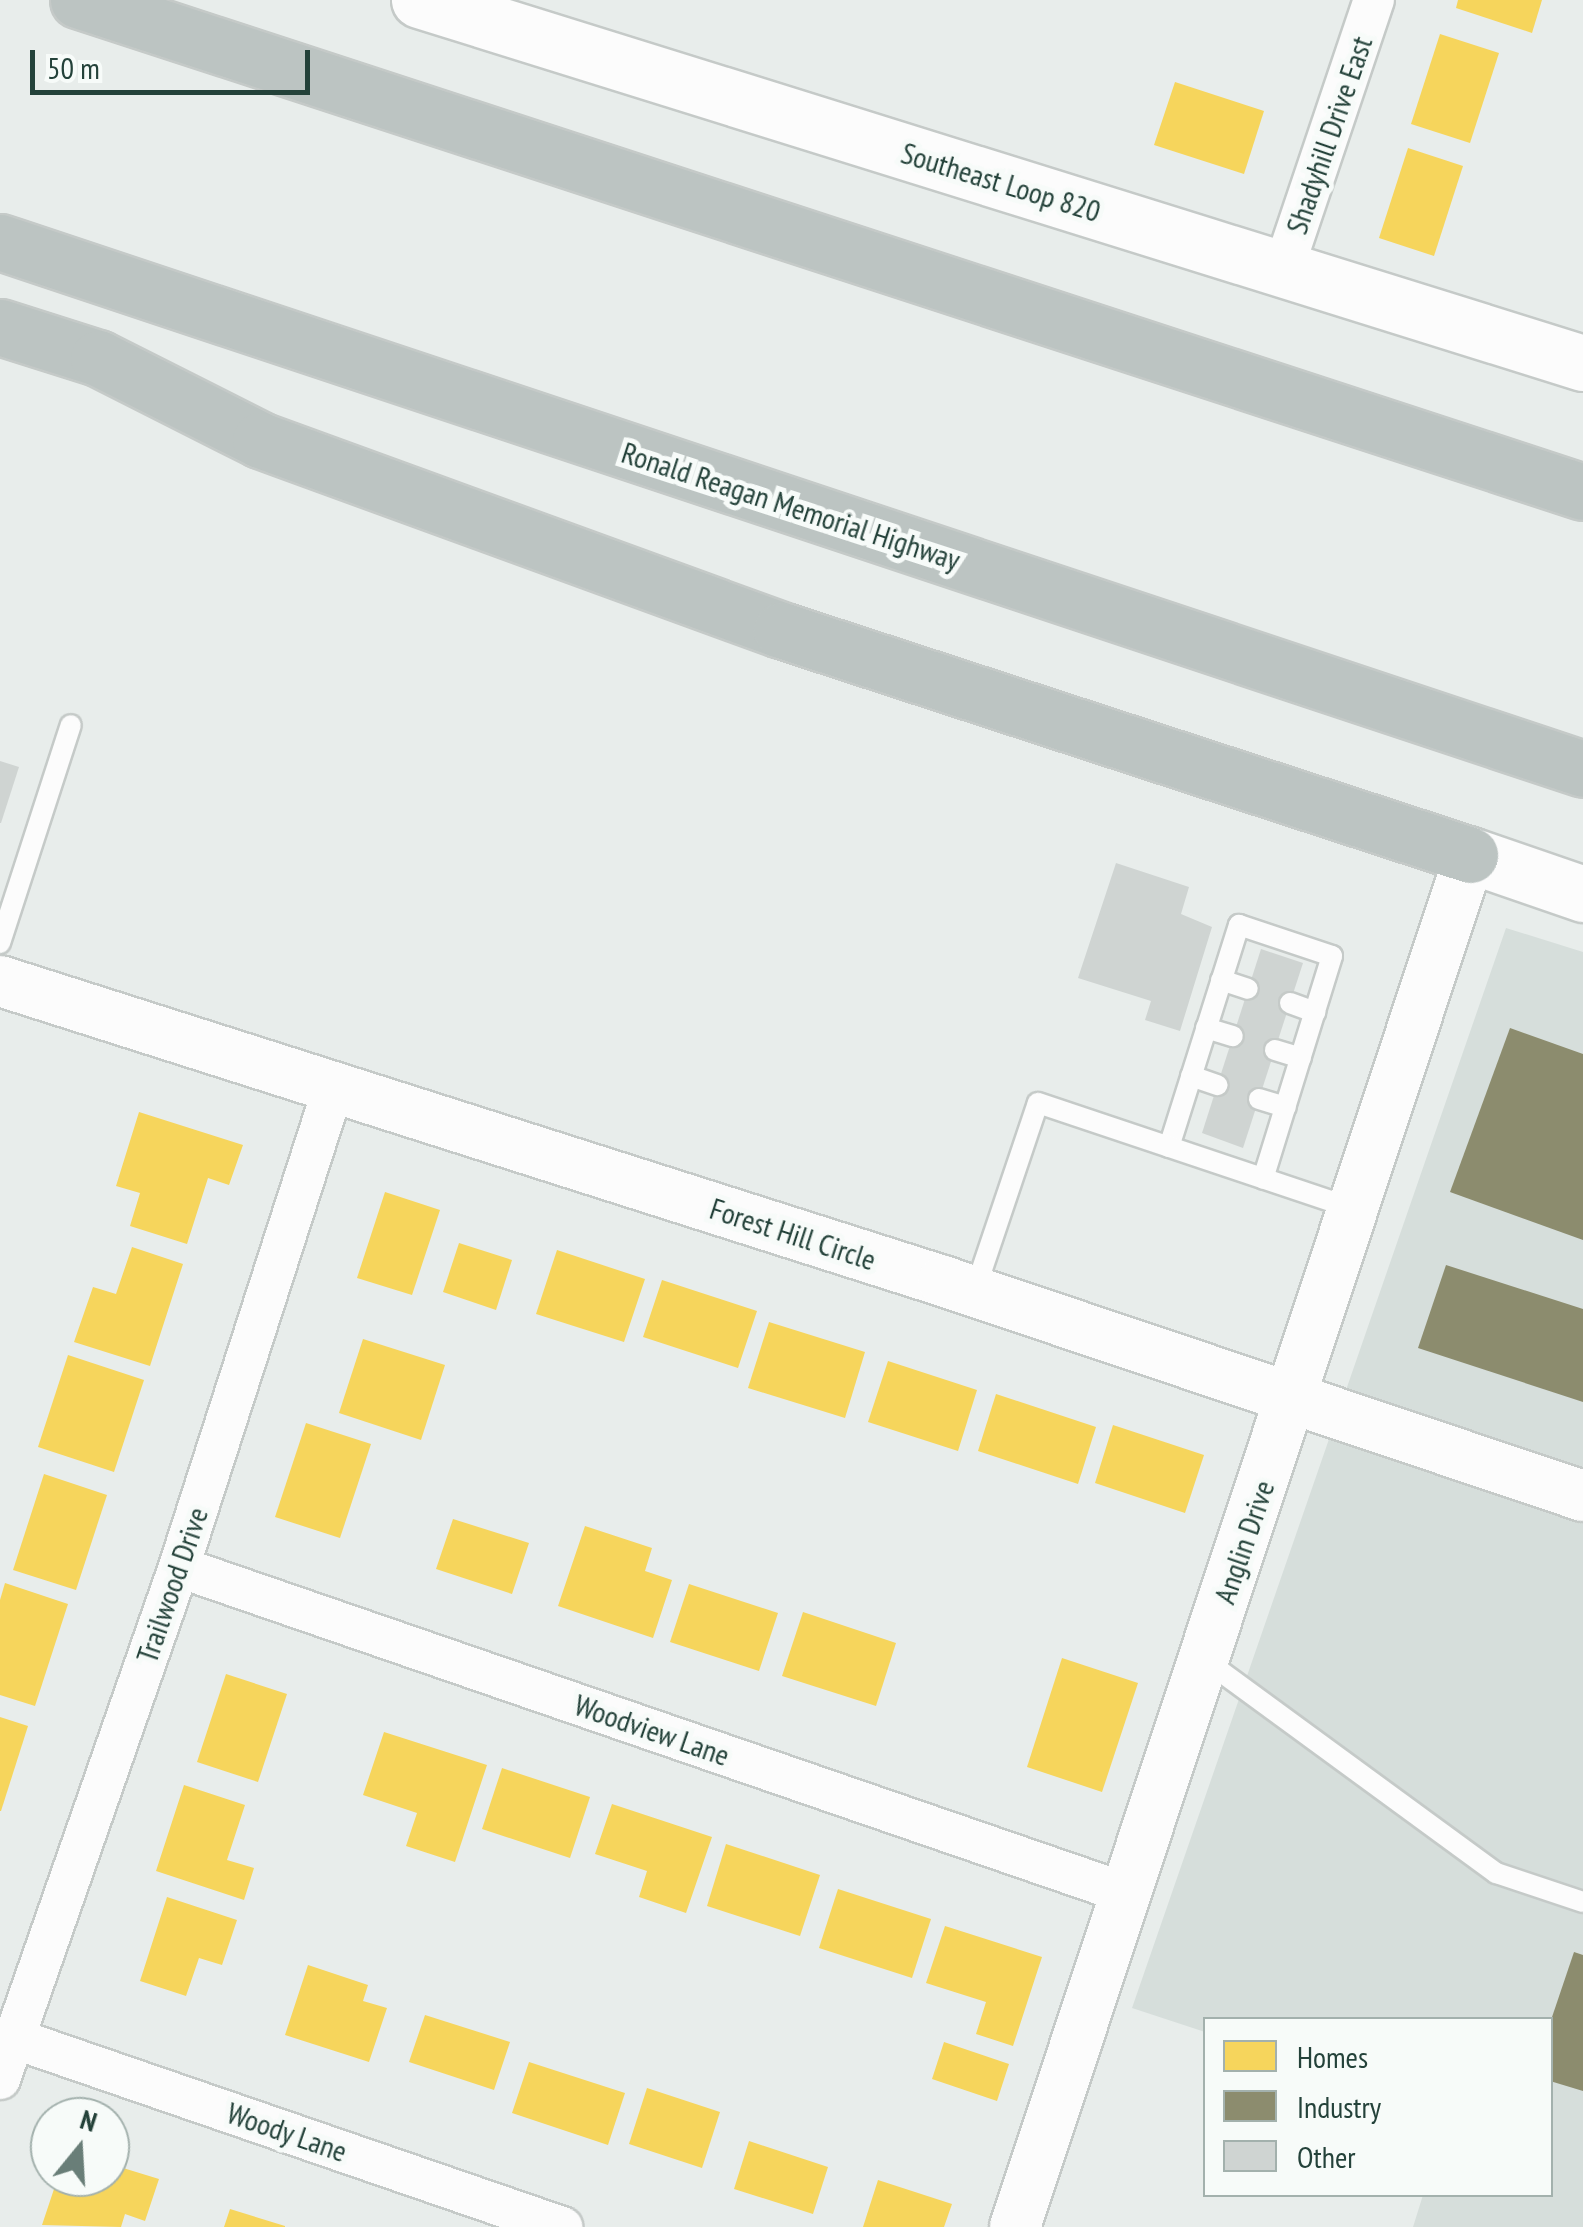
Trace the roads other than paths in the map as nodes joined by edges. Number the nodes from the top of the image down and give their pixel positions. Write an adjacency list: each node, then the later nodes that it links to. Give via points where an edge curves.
1 (78, 0): 10 (highway)
2 (420, 0): 5 (main road, Southeast Loop 820)
3 (1374, 0): 5 (street, Shadyhill Drive East)
4 (0, 242): 12 (highway, Ronald Reagan Memorial Highway)
5 (1283, 270): 8 (main road, Southeast Loop 820)
6 (0, 327): 9 (highway, via 98,358)
7 (0, 360): 9 (highway)
8 (1583, 363)
9 (260, 440): 13 (highway, via 781,630)
10 (1583, 492)
11 (71, 725): 15 (lane)
12 (1583, 768)
13 (1470, 855): 14 (main road); 33 (street, Anglin Drive)
14 (1583, 894)
15 (6, 908): 16 (lane)
16 (0, 944)
17 (1221, 980): 19 (lane); 21 (lane, via 1238,925 1332,956); 22 (lane)
18 (0, 981): 28 (street, Forest Hill Circle)
19 (1248, 989)
20 (1290, 1003): 21 (lane)
21 (1315, 1012): 25 (lane)
22 (1206, 1028): 23 (lane); 26 (lane)
23 (1233, 1036)
24 (1274, 1050): 25 (lane)
25 (1300, 1058): 30 (lane)
26 (1191, 1076): 27 (lane); 31 (lane)
27 (1217, 1085)
28 (334, 1088): 34 (street, Forest Hill Circle); 37 (street, Trailwood Drive)
29 (1259, 1098): 30 (lane)
30 (1286, 1107): 32 (lane)
31 (1169, 1148): 32 (lane); 34 (lane, via 1038,1104)
32 (1264, 1179): 33 (lane)
33 (1355, 1209): 35 (street, Anglin Drive)
34 (975, 1292): 35 (street, Forest Hill Circle)
35 (1293, 1399): 36 (street, Forest Hill Circle); 38 (street, Anglin Drive)
36 (1583, 1496)
37 (179, 1567): 39 (street, Woodview Lane); 41 (street, Trailwood Drive)
38 (1204, 1659): 39 (street, Anglin Drive); 40 (lane, via 1496,1874)
39 (1126, 1893): 44 (street, Anglin Drive)
40 (1583, 1902)
41 (13, 2038): 42 (street, Trailwood Drive); 43 (street, Woody Lane)
42 (0, 2078)
43 (562, 2227)
44 (1015, 2227)

